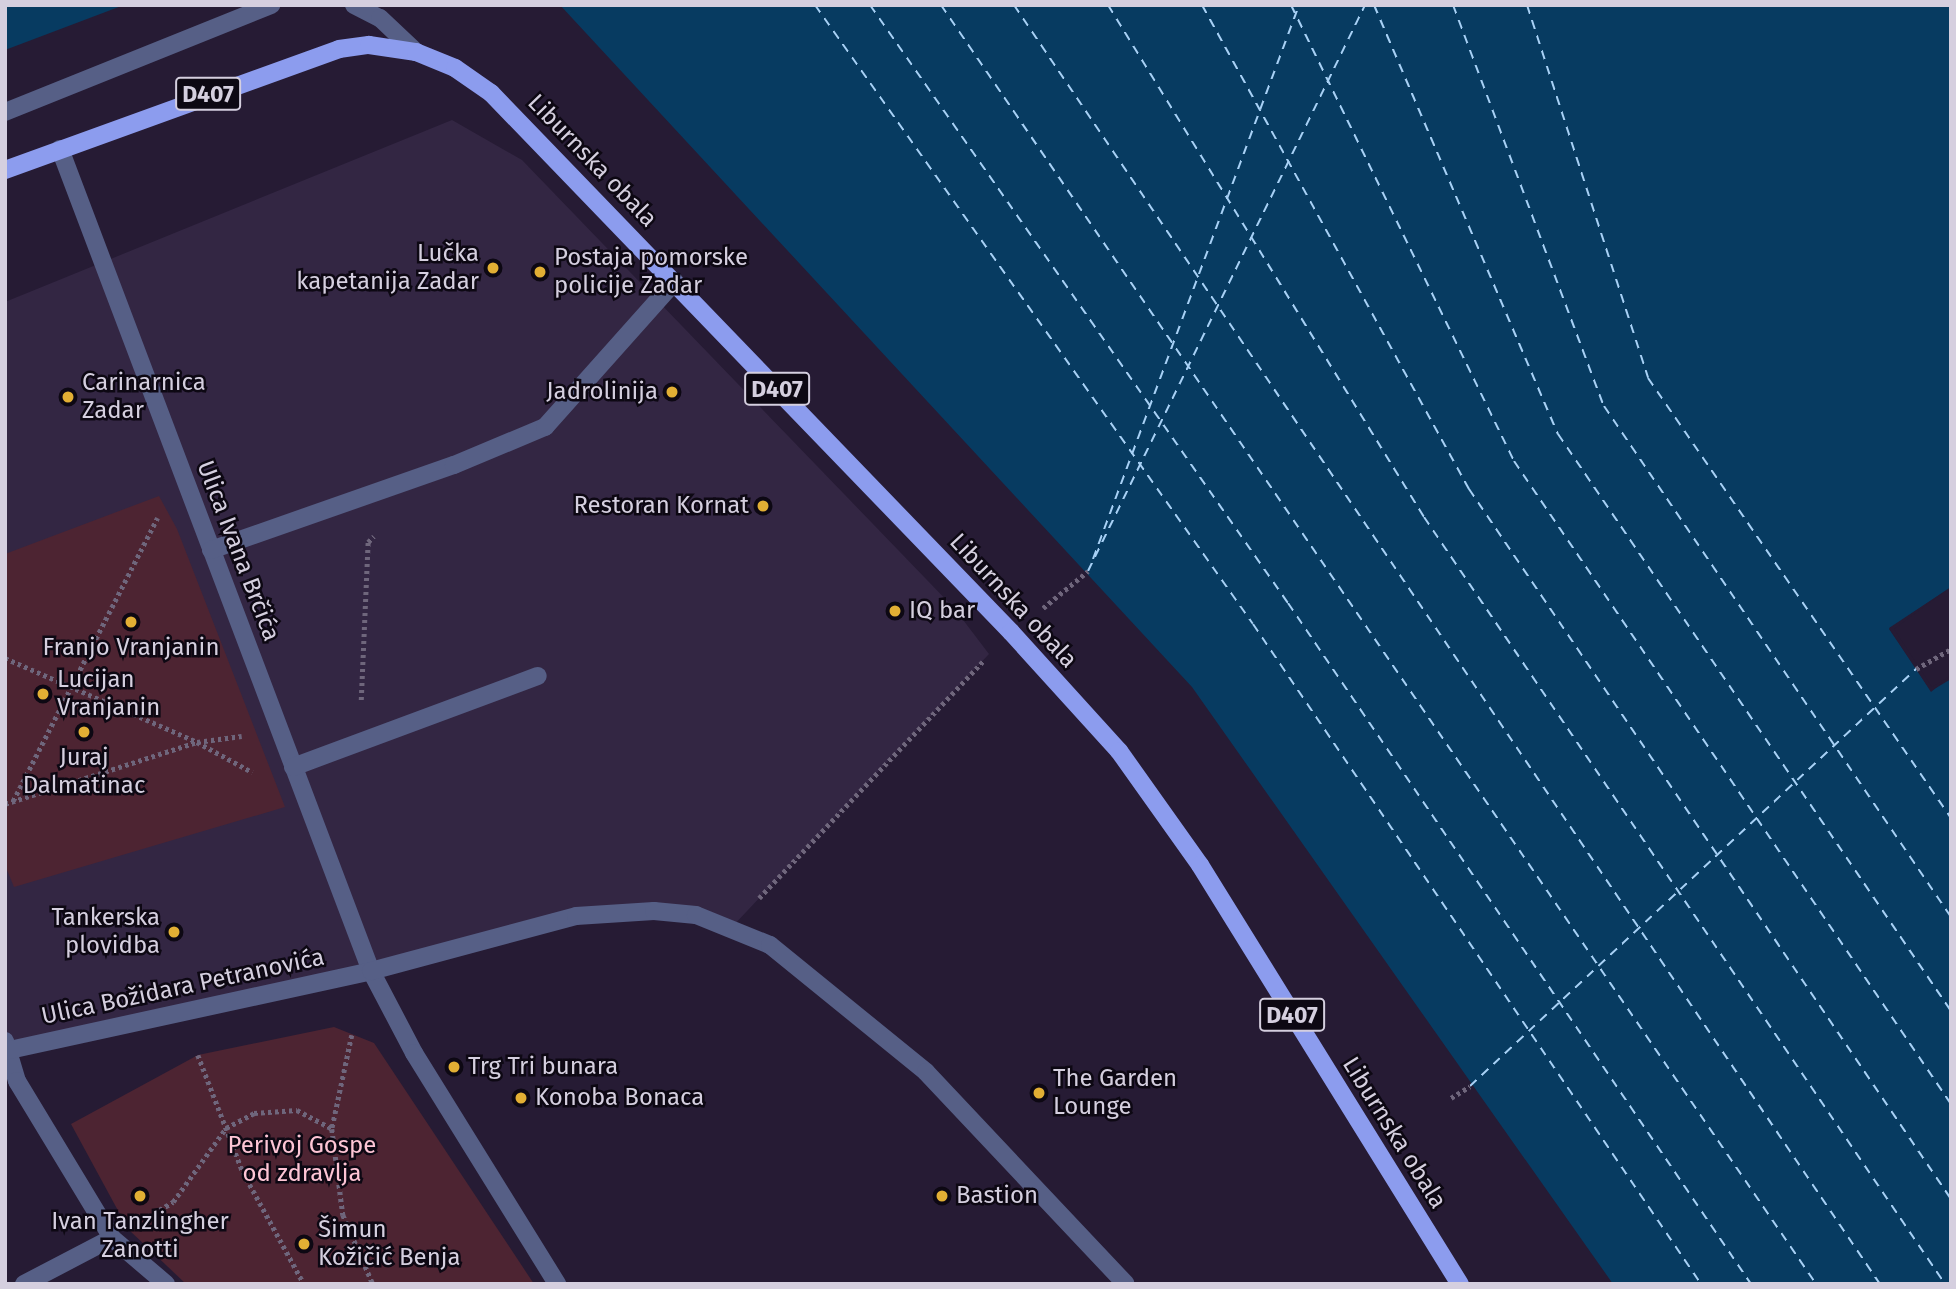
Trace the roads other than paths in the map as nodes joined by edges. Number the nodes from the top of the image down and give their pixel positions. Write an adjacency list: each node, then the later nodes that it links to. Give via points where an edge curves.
1 (271, 5): 4 (street)
2 (354, 5): 3 (street, via 380,18)
3 (416, 52): 5 (main road, D407, via 369,45 339,49); 7 (main road, Liburnska obala / D407, via 455,68 491,93)
4 (5, 112)
5 (60, 149): 6 (main road, D407); 8 (street, Ulica Ivana Brčića)
6 (5, 170)
7 (674, 281): 8 (street, via 545,427 454,465); 18 (main road, Liburnska obala / D407, via 1119,751 1187,846)
8 (211, 550): 10 (street, Ulica Ivana Brčića)
9 (538, 676): 10 (street)
10 (293, 767): 11 (street, Ulica Ivana Brčića)
11 (371, 971): 12 (street, Ulica Božidara Petranovića); 16 (street, via 414,1053); 17 (street, Ulica Božidara Petranovića, via 576,916 654,911 696,915 732,926 770,945 926,1072)
12 (7, 1048): 13 (street, via 17,1081)
13 (112, 1238): 14 (street); 15 (street)
14 (24, 1284)
15 (166, 1284)
16 (557, 1284)
17 (1126, 1284)
18 (1460, 1284)

